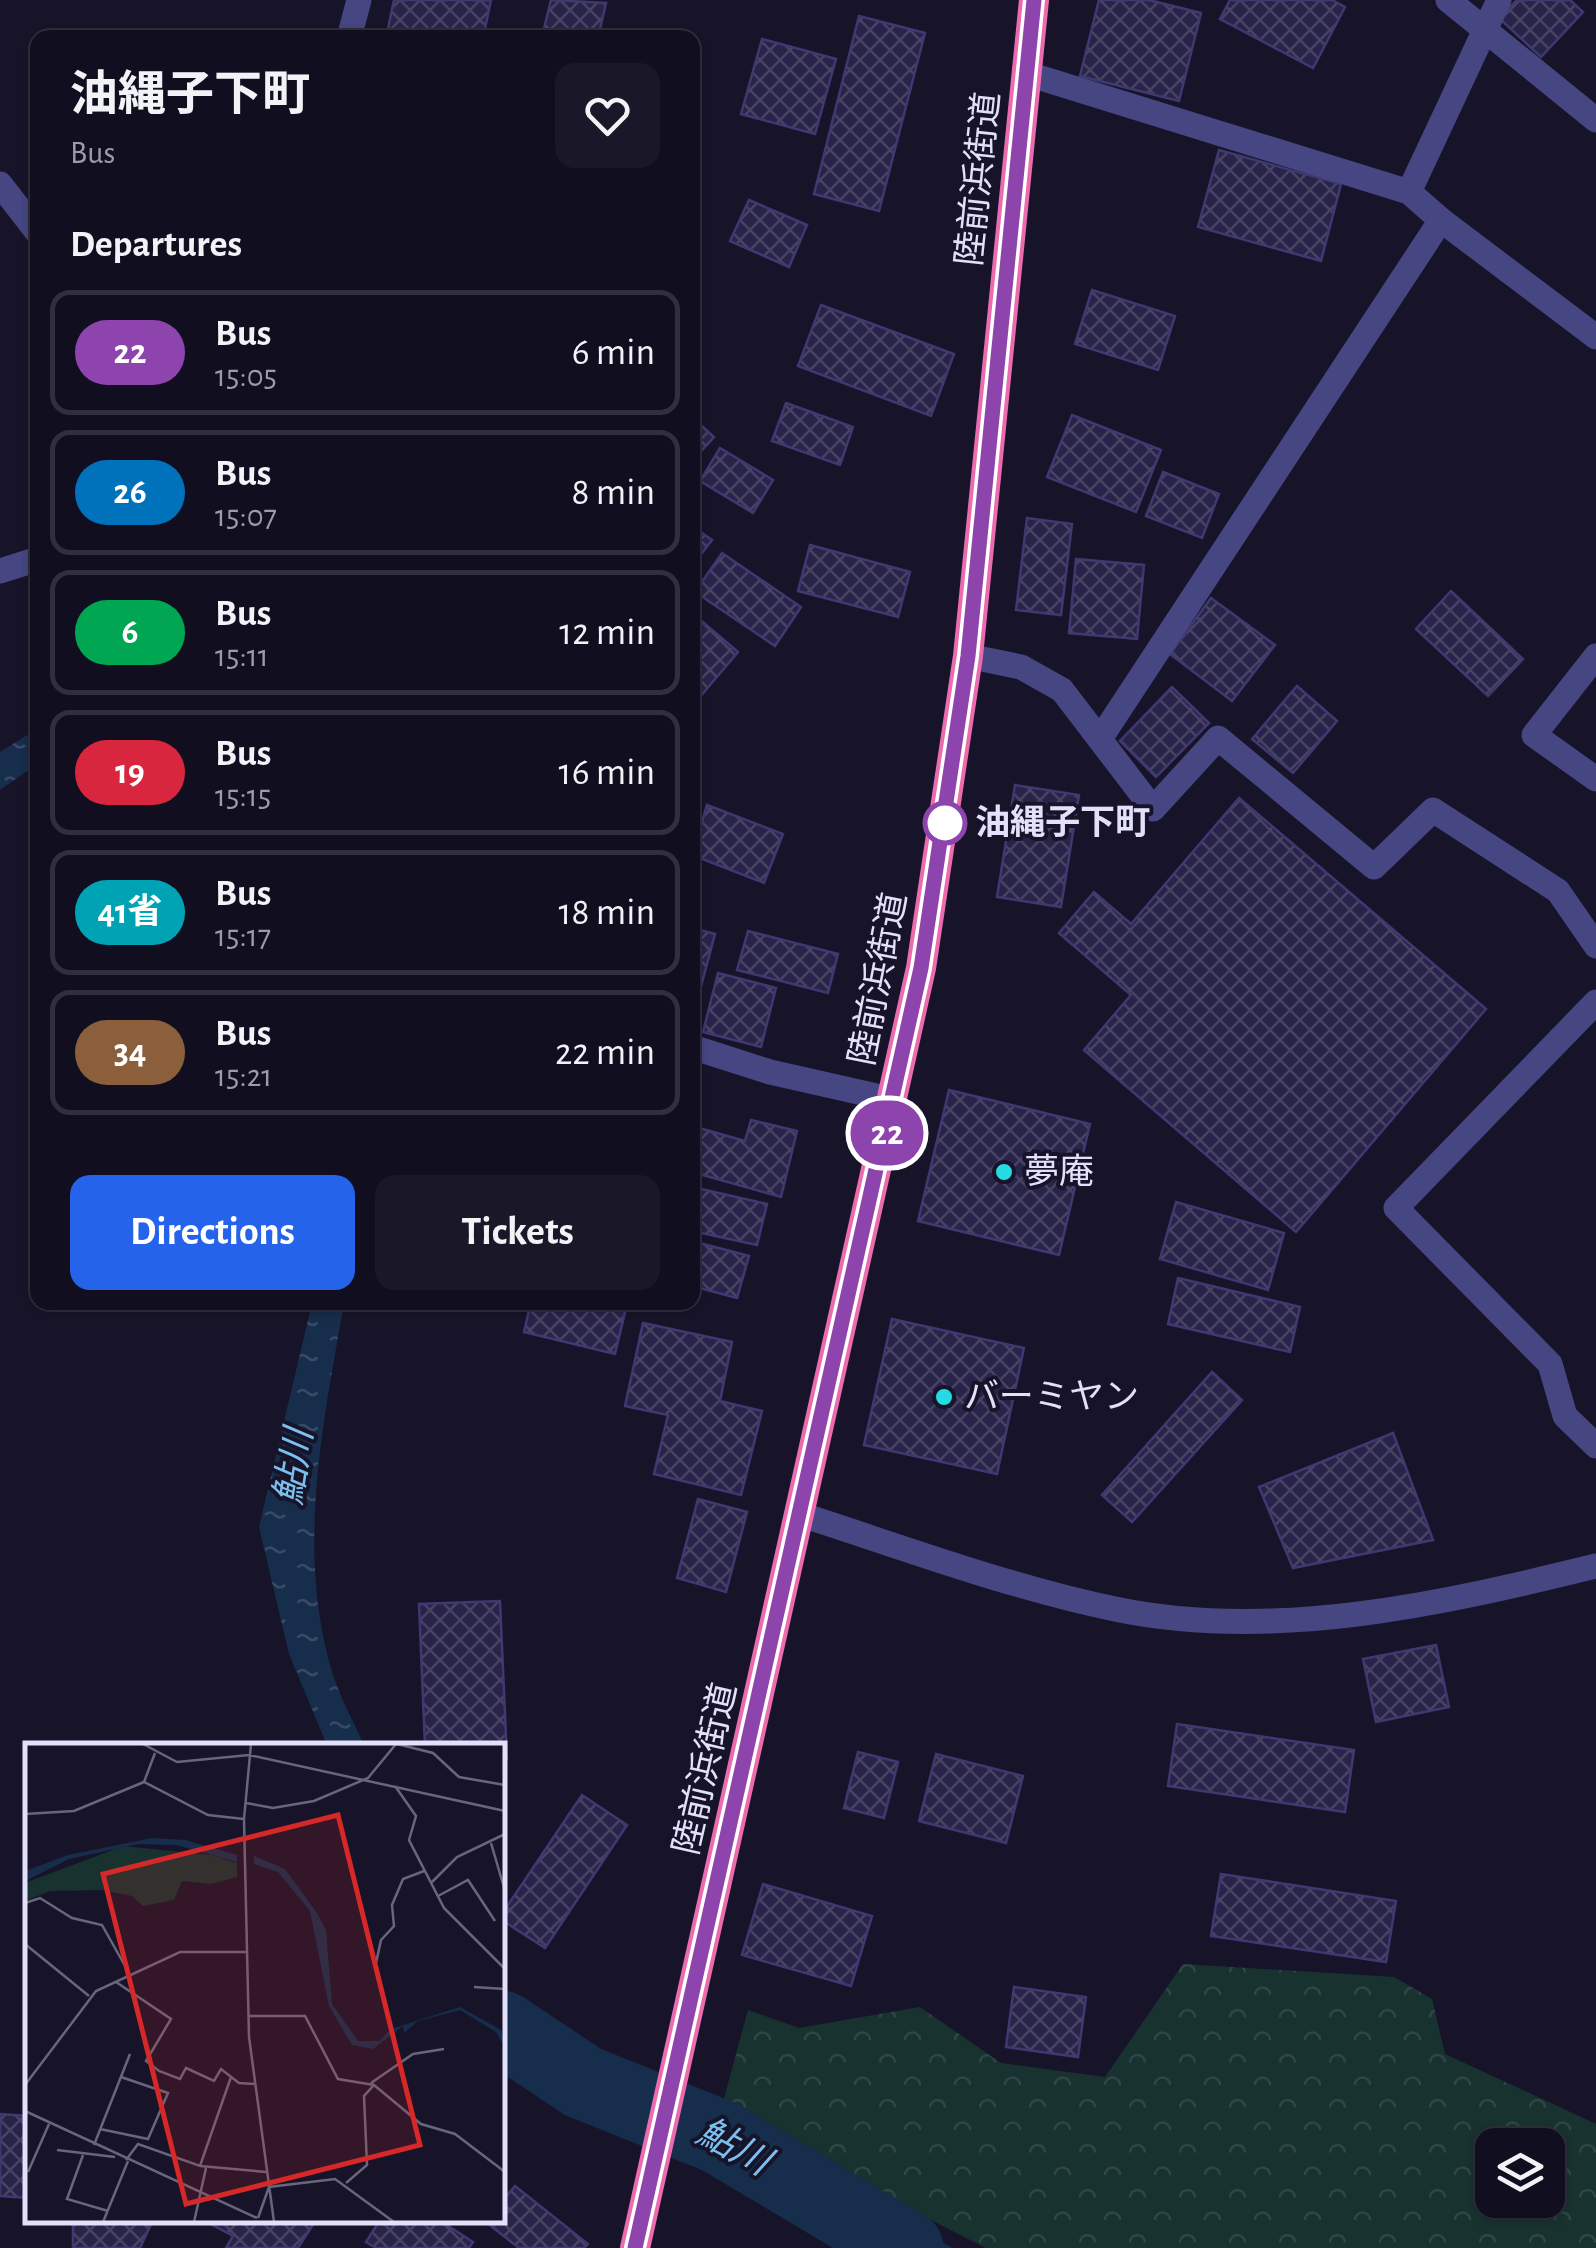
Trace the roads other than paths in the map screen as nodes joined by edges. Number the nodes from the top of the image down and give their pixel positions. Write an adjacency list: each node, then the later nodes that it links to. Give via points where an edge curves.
1 (359, 0): 6 (street)
2 (1034, 0): 7 (highway, 陸前浜街道)
3 (1448, 0): 5 (street)
4 (1499, 0): 5 (street)
5 (1483, 29): 8 (street); 10 (street)
6 (352, 30)
7 (1028, 74): 10 (street); 16 (highway, 陸前浜街道)
8 (1596, 120)
9 (0, 184): 12 (street)
10 (1408, 192): 11 (street)
11 (1441, 220): 13 (street); 18 (street)
12 (30, 223)
13 (1596, 336)
14 (30, 562): 15 (street)
15 (0, 571)
16 (968, 656): 18 (street, via 1020,667 1062,690); 23 (highway, 陸前浜街道, via 946,822)
17 (1596, 656): 19 (street, via 1534,735)
18 (1100, 740): 20 (street, via 1152,808 1218,738 1374,866 1432,810 1558,892)
19 (1596, 779)
20 (1596, 946)
21 (1596, 1002): 24 (street, via 1396,1208 1550,1364 1565,1416)
22 (700, 1050): 23 (street)
23 (894, 1100): 25 (highway, 陸前浜街道)
24 (1596, 1446)
25 (802, 1515): 26 (street, via 1117,1610 1228,1621 1334,1618); 27 (highway, 陸前浜街道)
26 (1594, 1573)
27 (635, 2248)

